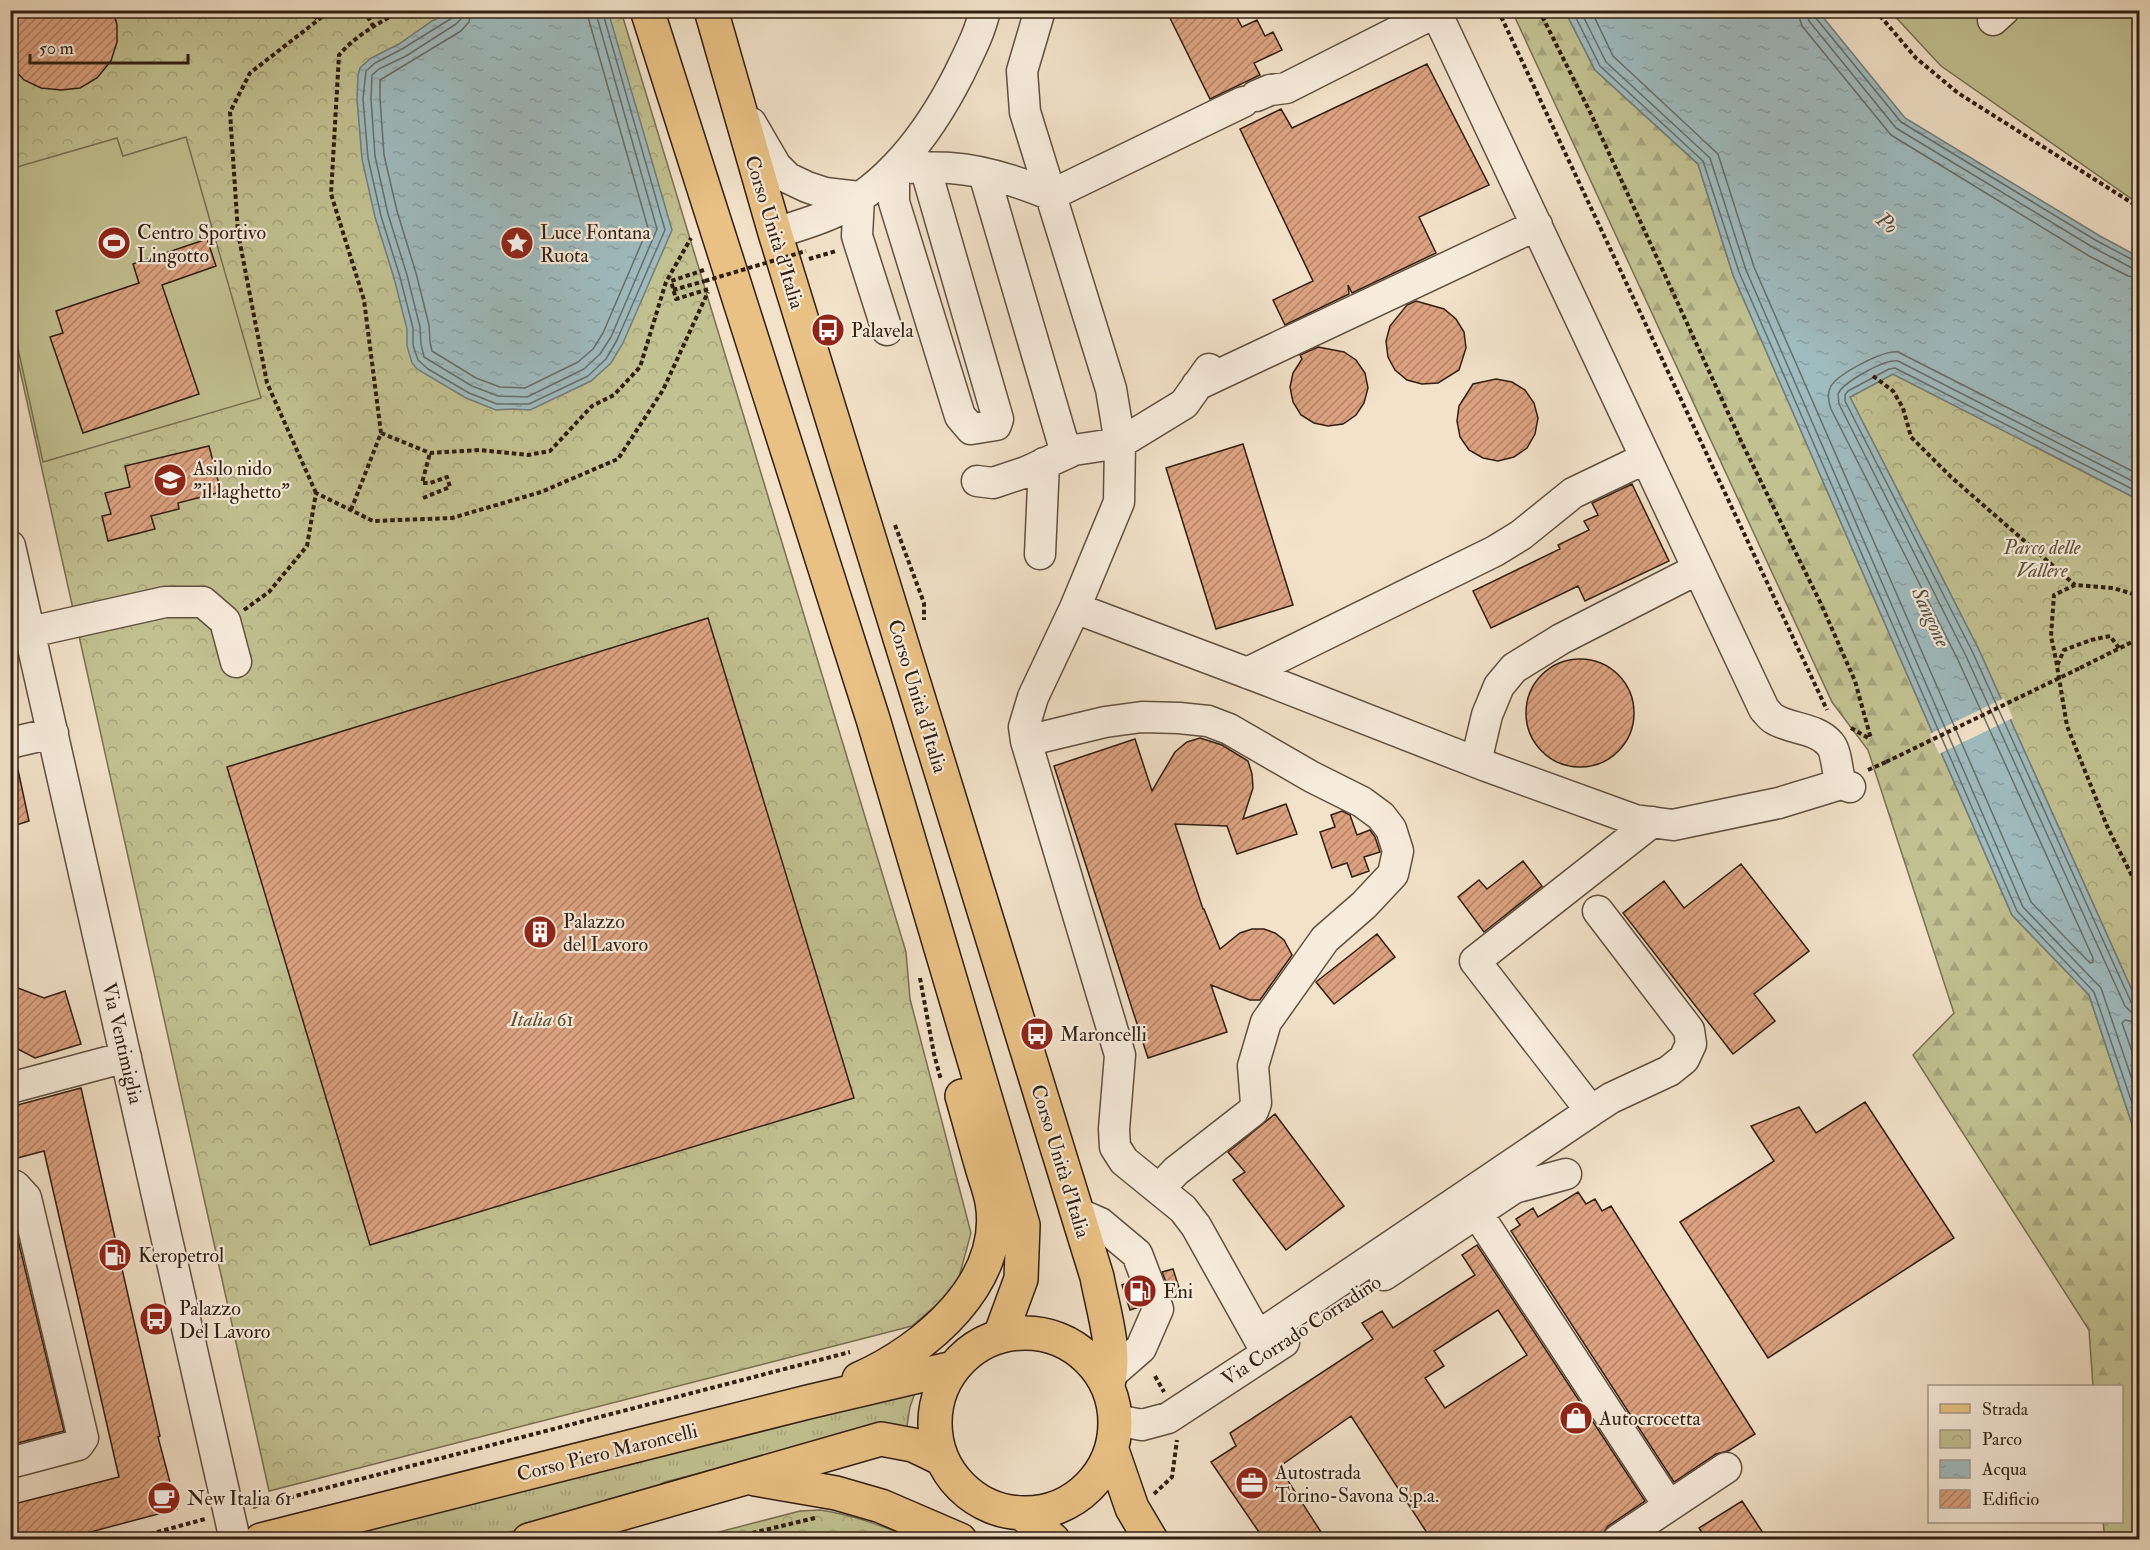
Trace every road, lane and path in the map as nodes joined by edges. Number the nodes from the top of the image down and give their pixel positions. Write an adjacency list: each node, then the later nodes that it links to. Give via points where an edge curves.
1 (309, 10): 13 (path)
2 (331, 10): 13 (path)
3 (364, 10): 14 (path)
4 (402, 10): 14 (path)
5 (647, 10): 68 (main road, via 873,719)
6 (711, 10): 15 (main road, Corso Unità d'Italia)
7 (985, 10): 17 (street, via 977,37 932,122)
8 (1040, 10): 19 (street, via 1022,71 1025,112)
9 (1498, 10): 58 (path)
10 (1539, 10): 60 (path, via 1592,114 1741,441 1821,604 1855,681)
11 (1875, 10): 21 (path, via 1916,58 1958,93)
12 (1436, 11): 19 (street, via 1286,88 1250,99); 22 (street)
13 (318, 20): 42 (path, via 250,73 230,112 238,233 267,383)
14 (373, 26): 36 (path, via 339,55 331,194 364,300)
15 (738, 104): 20 (street, via 770,158 788,178 825,193); 24 (main road, Corso Unità d'Italia)
16 (925, 167): 17 (street); 17 (street, via 998,419 996,425 970,429 960,416 894,202); 18 (street)
17 (894, 168): 20 (street)
18 (984, 174): 19 (street); 39 (street)
19 (1051, 195): 37 (street, via 1111,389)
20 (859, 198): 24 (street, via 817,220); 32 (street, via 856,236)
21 (2139, 208)
22 (1537, 225): 35 (street); 40 (street)
23 (694, 233): 38 (path, via 666,282 640,367 614,395 592,406 550,451 528,455 479,450)
24 (775, 233): 76 (main road, Corso Unità d'Italia)
25 (838, 250): 27 (path)
26 (806, 251): 30 (path, bridge)
27 (806, 260)
28 (705, 270): 30 (path, via 671,281)
29 (710, 289): 30 (path, via 676,299); 31 (path); 44 (path, via 663,390 618,459 541,492 452,518 374,521)
30 (673, 290)
31 (713, 300)
32 (887, 330)
33 (1217, 357): 35 (street)
34 (1873, 376): 48 (path, via 1893,391 1903,408 1911,437)
35 (1197, 385): 37 (street, via 1184,404)
36 (381, 433): 38 (path); 44 (path)
37 (1120, 443): 39 (street); 50 (street, via 1119,502)
38 (430, 453): 43 (path, via 422,483 447,477 450,487)
39 (1055, 458): 41 (street, via 993,483); 46 (street)
40 (1646, 458): 47 (street); 57 (street, via 1585,486 1495,551)
41 (977, 481)
42 (316, 493): 44 (path); 51 (path, via 307,546 268,592)
43 (423, 498)
44 (351, 510)
45 (10, 546): 52 (street, Via Ventimiglia)
46 (1040, 554)
47 (1698, 569): 63 (street, via 1561,639 1514,668 1499,686 1487,715); 64 (street, via 1764,709 1773,719 1830,743 1837,771)
48 (2075, 585): 49 (path, via 2114,588); 56 (path, via 2054,595 2051,636)
49 (2139, 596)
50 (1075, 608): 57 (street); 61 (street, via 1032,697 1024,727)
51 (225, 621): 52 (street, via 203,603 165,602); 55 (street)
52 (30, 632): 59 (street, Via Ventimiglia)
53 (2139, 638): 54 (path)
54 (2119, 648): 56 (path, via 2110,636 2091,640 2064,650); 64 (path, bridge)
55 (236, 662)
56 (2057, 666): 66 (path, via 2067,726)
57 (1247, 673): 63 (street)
58 (1829, 717)
59 (53, 733): 62 (street); 69 (street, Via Ventimiglia)
60 (1871, 739)
61 (1026, 741): 75 (street, via 1120,1055 1115,1147 1124,1161); 75 (street, via 1142,717 1208,722 1229,729 1362,802 1391,829 1398,851 1393,874 1325,939 1266,1022 1253,1066 1253,1111)
62 (10, 743)
63 (1476, 762): 65 (street, via 1635,820)
64 (1850, 780): 65 (street, via 1779,803 1673,825)
65 (1652, 822): 72 (street, via 1475,961)
66 (2139, 892)
67 (1598, 911): 72 (street, via 1689,1030 1691,1044 1684,1059 1669,1071)
68 (933, 969): 70 (path, via 934,1054); 78 (main road, via 1023,1224 1021,1279); 83 (main road, via 943,1022 992,1202 993,1233 981,1273 959,1307 918,1343 874,1372)
69 (126, 1057): 71 (street); 92 (street, Via Ventimiglia)
70 (944, 1087)
71 (10, 1088)
72 (1591, 1111): 79 (street)
73 (1566, 1174): 77 (street, Via Corrado Corradino, via 1514,1188)
74 (10, 1184): 86 (street, via 26,1198 83,1438 78,1445)
75 (1159, 1189): 79 (street, via 1184,1209 1196,1226)
76 (1077, 1213): 82 (main road, Corso Unità d'Italia, via 1097,1277 1110,1351); 82 (street, via 1100,1223 1137,1254 1158,1310 1142,1348)
77 (1478, 1213): 79 (street, Via Corrado Corradino); 89 (street)
78 (1000, 1336): 81 (main road, via 972,1350); 82 (main road, via 1023,1332 1060,1339 1080,1351)
79 (1263, 1344): 84 (street, Via Corrado Corradino, via 1168,1418)
80 (854, 1351): 92 (path)
81 (953, 1368): 83 (main road, Corso Piero Maroncelli); 85 (main road, via 938,1397 934,1427)
82 (1109, 1379): 84 (main road, via 1114,1401)
83 (808, 1402): 95 (main road, Corso Piero Maroncelli)
84 (1114, 1435): 90 (main road, via 1104,1469 1078,1497 1043,1512); 101 (main road, via 1132,1508)
85 (942, 1459): 88 (main road, via 913,1445 881,1439); 90 (main road, via 954,1481 971,1496 991,1508)
86 (10, 1463)
87 (1726, 1468): 89 (street)
88 (748, 1478): 96 (main road); 99 (main road, via 836,1493 881,1506)
89 (1669, 1506): 102 (street)
90 (1023, 1514): 100 (main road)
91 (820, 1517): 97 (path)
92 (232, 1526): 94 (path)
93 (868, 1528): 98 (path, via 877,1531)
94 (128, 1539)
95 (261, 1539)
96 (529, 1539)
97 (723, 1539)
98 (854, 1539)
99 (960, 1539)
100 (1053, 1539)
101 (1151, 1539)
102 (1618, 1539)

